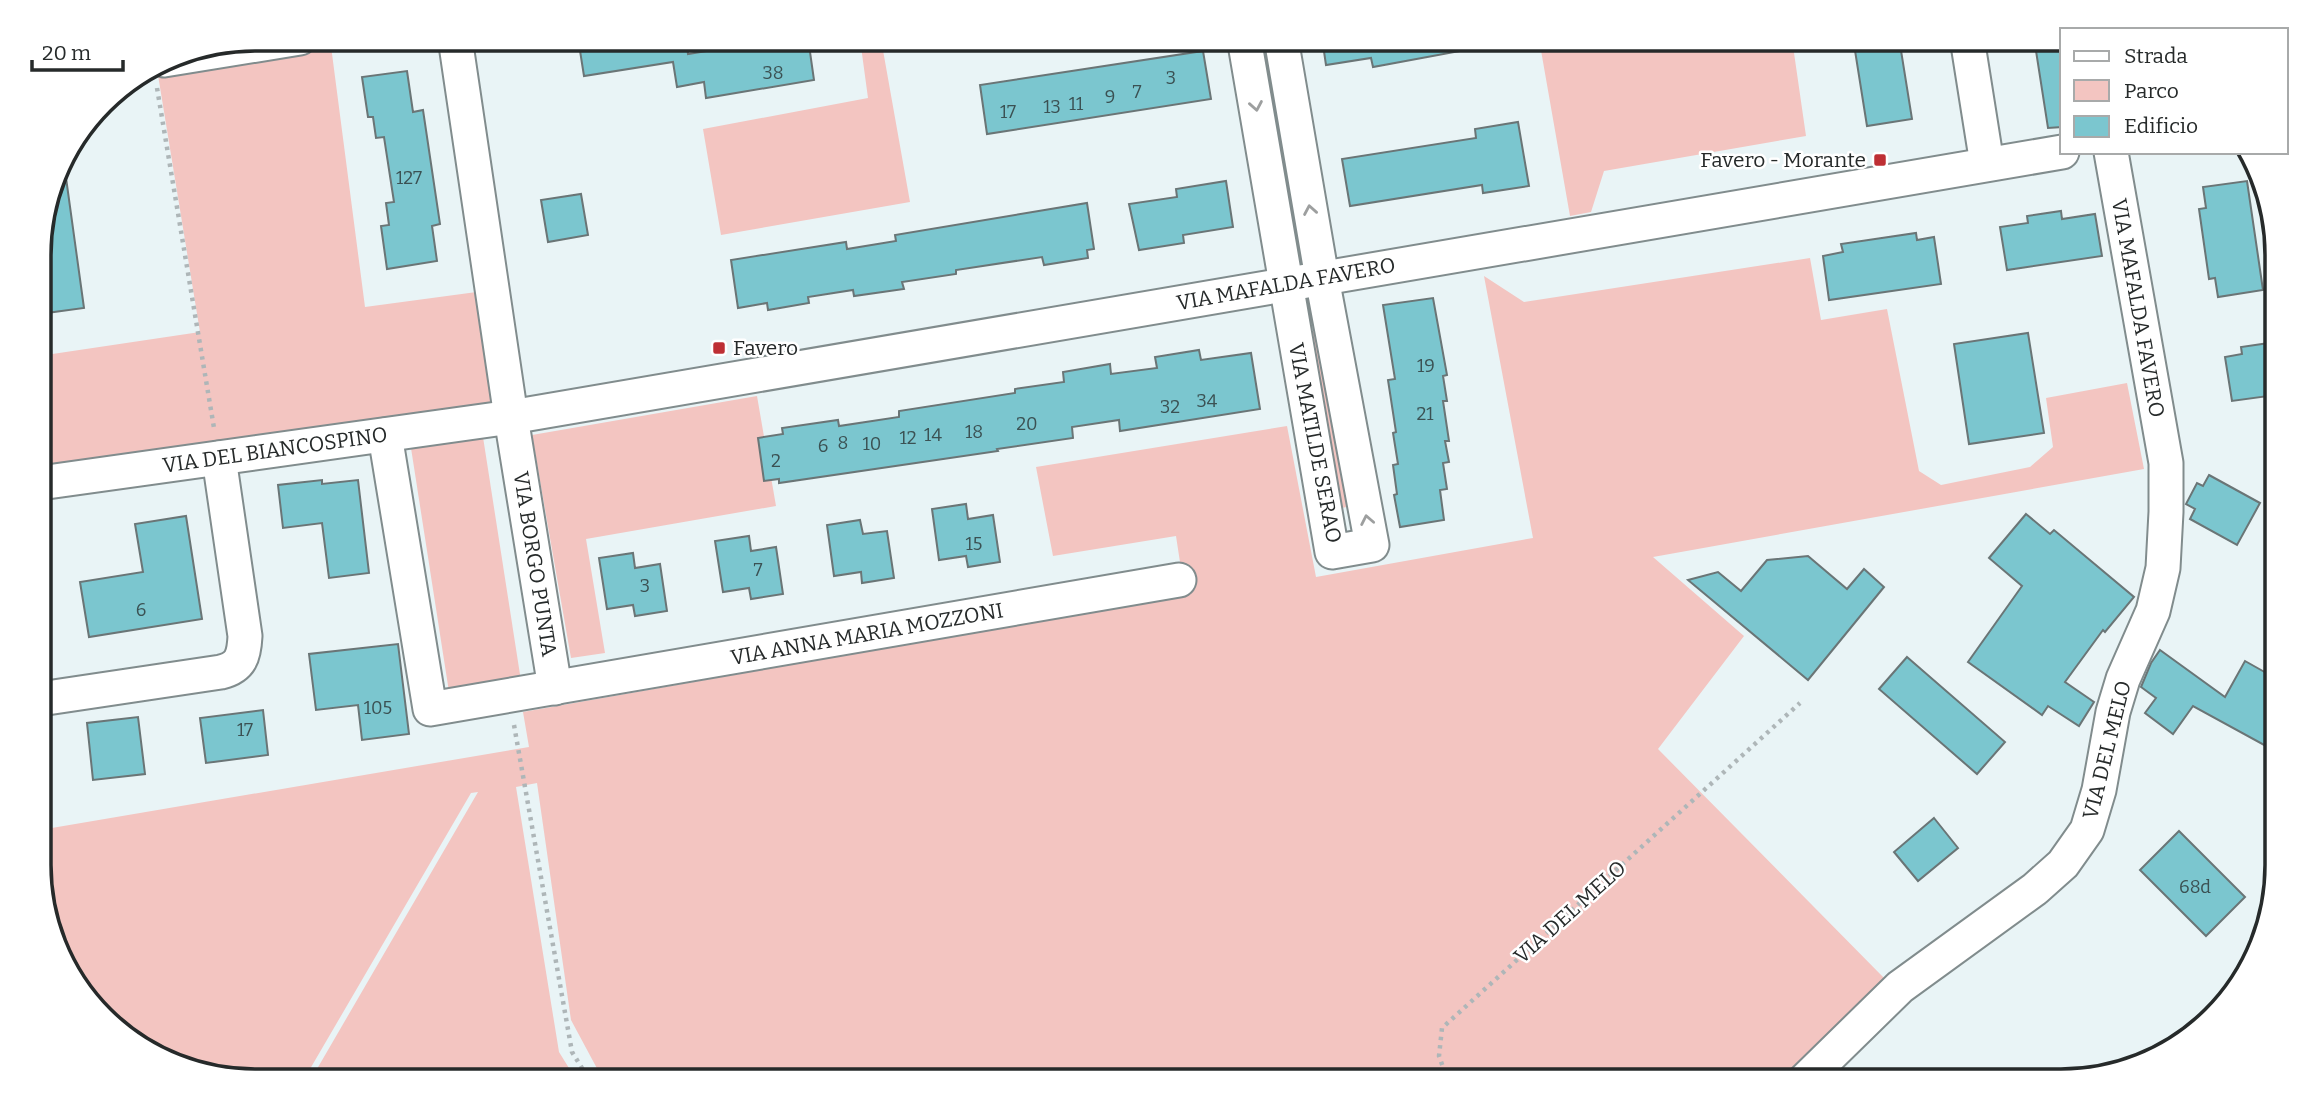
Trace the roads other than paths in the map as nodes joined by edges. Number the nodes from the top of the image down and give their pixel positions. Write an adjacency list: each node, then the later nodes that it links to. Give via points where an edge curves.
1 (457, 51): 12 (street, VIA BORGO PUNTA)
2 (1246, 51): 11 (street, VIA MATILDE SERAO, one-way to 11)
3 (1283, 51): 10 (street, VIA MATILDE SERAO, one-way to 3)
4 (1969, 51): 9 (street)
5 (241, 52): 6 (street)
6 (175, 67)
7 (2060, 152): 9 (street, VIA MAFALDA FAVERO)
8 (2110, 154): 15 (street, VIA MAFALDA FAVERO)
9 (1987, 164): 10 (street, VIA MAFALDA FAVERO)
10 (1322, 278): 11 (street, VIA MAFALDA FAVERO); 11 (street, VIA MATILDE SERAO, one-way to 10, via 1332,552 1372,545)
11 (1286, 284): 12 (street, VIA MAFALDA FAVERO)
12 (511, 416): 13 (street, VIA DEL BIANCOSPINO); 18 (street, VIA BORGO PUNTA)
13 (385, 435): 14 (street, VIA DEL BIANCOSPINO); 18 (street, via 430,709)
14 (219, 458): 16 (street, VIA DEL BIANCOSPINO); 19 (street, via 244,636 238,664 221,673)
15 (2165, 463): 20 (street, VIA DEL MELO, via 2163,568 2153,611 2113,712 2087,830 2063,864 2035,890 1900,987)
16 (51, 482)
17 (1179, 580): 18 (street, VIA ANNA MARIA MOZZONI)
18 (555, 688)
19 (51, 697)
20 (1816, 1069)

